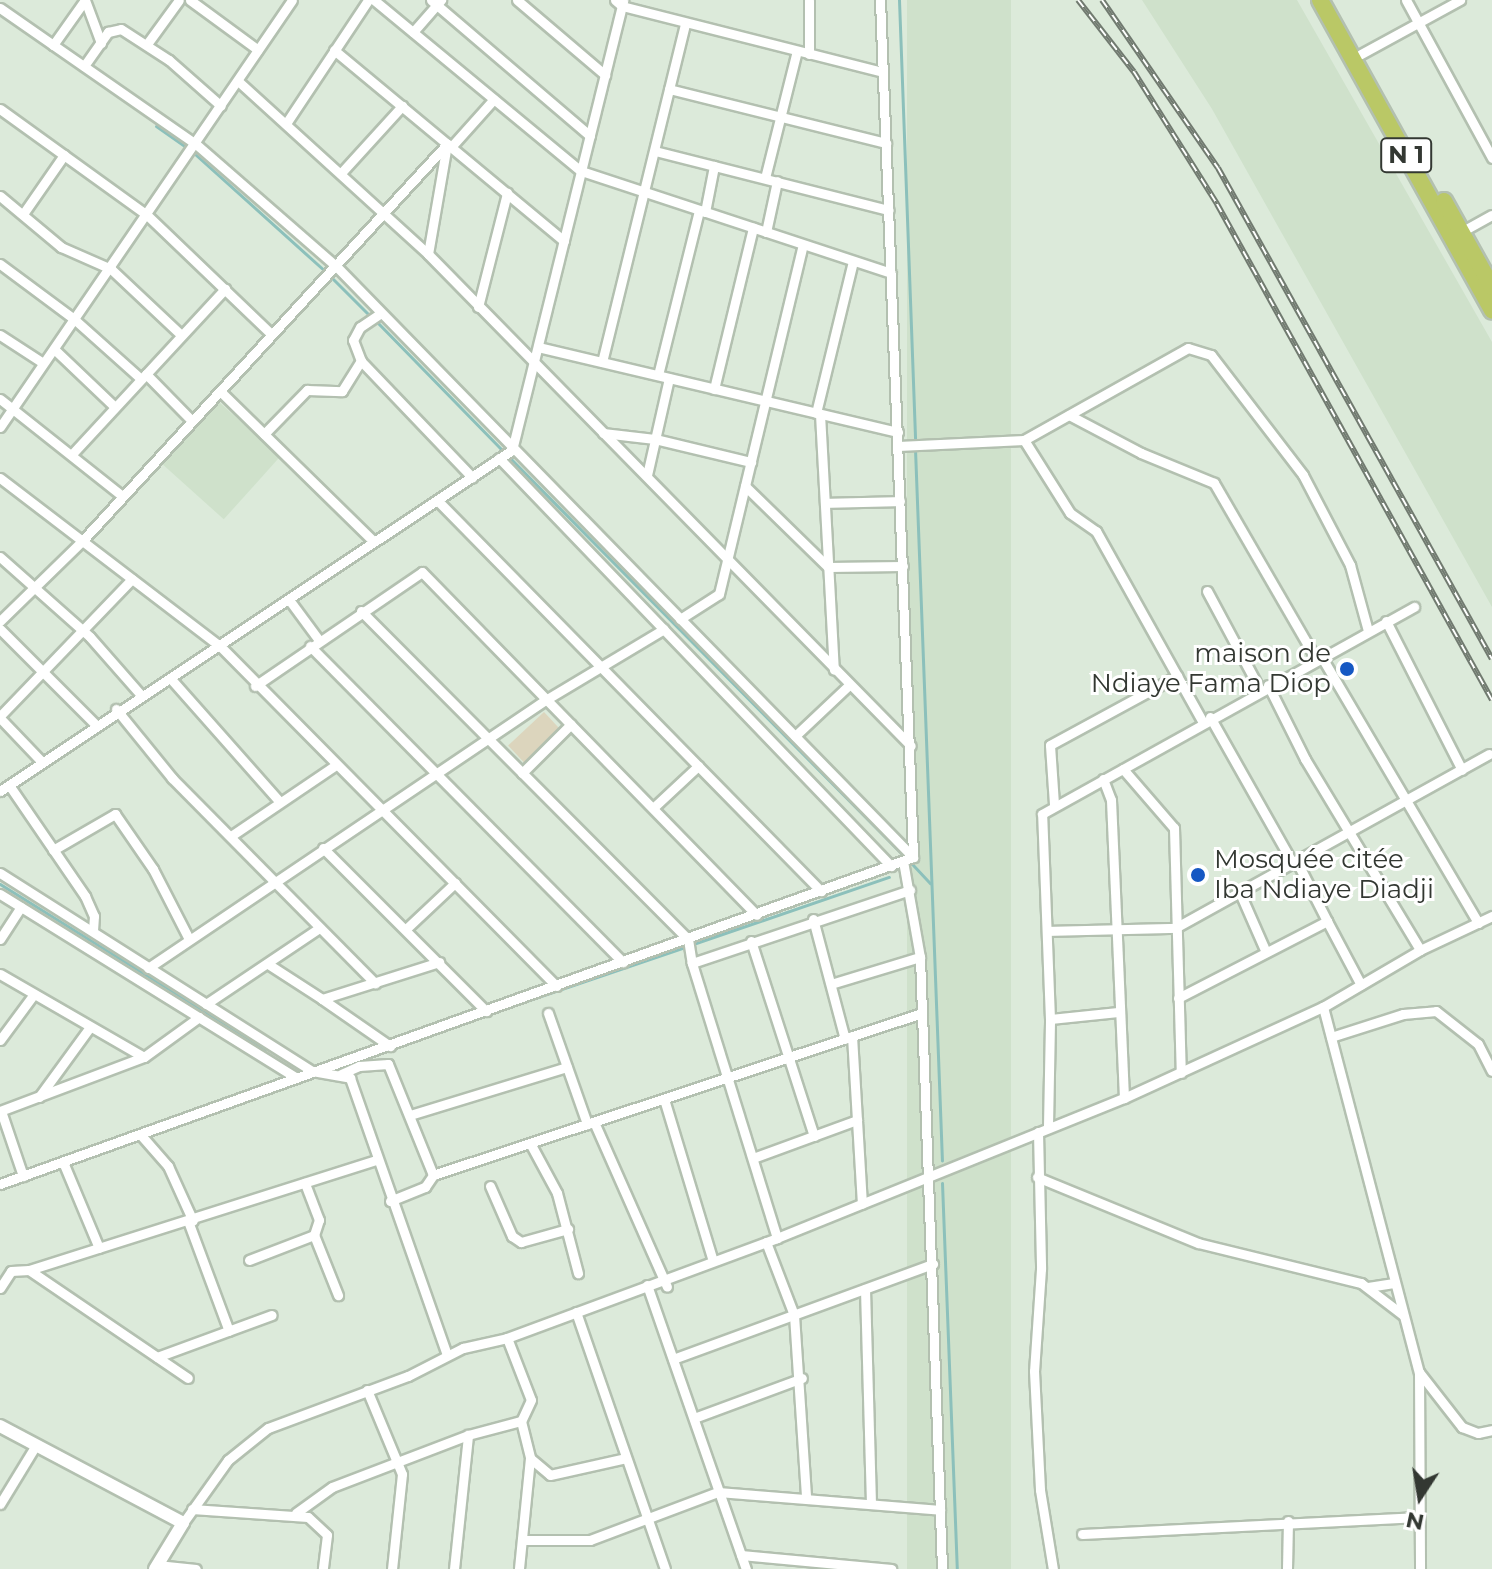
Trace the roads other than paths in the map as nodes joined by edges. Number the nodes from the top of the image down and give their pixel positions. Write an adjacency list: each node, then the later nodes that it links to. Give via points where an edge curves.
1 (179, 0): 20 (street)
2 (190, 0): 22 (street)
3 (292, 0): 22 (street)
4 (368, 0): 23 (street)
5 (374, 0): 18 (street)
6 (517, 0): 29 (street)
7 (809, 0): 25 (street)
8 (880, 0): 28 (street)
9 (1320, 0): 73 (highway, N 1)
10 (1332, 0): 26 (highway, N 1)
11 (1406, 0): 17 (street)
12 (1460, 0): 17 (street)
13 (436, 2): 18 (street); 38 (street)
14 (620, 2): 16 (street); 29 (street)
15 (0, 8): 21 (street)
16 (685, 23): 24 (street); 31 (street)
17 (1419, 23): 26 (street); 44 (street)
18 (413, 32): 32 (street)
19 (101, 43): 20 (street, via 108,32 121,29); 21 (street, via 85,0); 27 (street)
20 (147, 44): 33 (street)
21 (53, 45): 27 (street)
22 (258, 50): 30 (street)
23 (334, 50): 34 (street); 37 (street)
24 (797, 51): 25 (street); 36 (street)
25 (809, 54): 28 (street)
26 (1361, 54): 61 (highway, N 1)
27 (84, 66): 40 (street)
28 (883, 72): 39 (street)
29 (605, 75): 38 (street)
30 (238, 81): 33 (street); 37 (street)
31 (669, 89): 36 (street); 42 (street)
32 (494, 99): 41 (street); 46 (street)
33 (221, 106): 40 (street)
34 (402, 106): 41 (street); 47 (street)
35 (0, 109): 43 (street)
36 (780, 117): 39 (street); 48 (street)
37 (287, 122): 47 (street)
38 (590, 136): 46 (street)
39 (886, 143): 53 (street)
40 (196, 144): 57 (street); 67 (street)
41 (449, 146): 50 (street); 55 (street); 64 (street)
42 (655, 151): 45 (street); 51 (street)
43 (64, 155): 56 (street); 57 (street)
44 (1492, 158)
45 (714, 166): 48 (street); 54 (street)
46 (581, 171): 51 (street); 62 (street)
47 (341, 173): 55 (street)
48 (765, 178): 49 (street)
49 (777, 181): 53 (street); 60 (street)
50 (507, 193): 62 (street); 72 (street)
51 (646, 193): 54 (street); 82 (street)
52 (0, 196): 56 (street)
53 (889, 210): 69 (street)
54 (702, 211): 59 (street); 86 (street)
55 (384, 213): 64 (street); 67 (street)
56 (23, 214): 68 (street, via 61,247)
57 (147, 215): 68 (street); 71 (street)
58 (1492, 215): 61 (street)
59 (753, 228): 60 (street); 87 (street)
60 (766, 232): 63 (street)
61 (1461, 232): 70 (highway, N 1)
62 (564, 241): 79 (street)
63 (803, 245): 65 (street); 90 (street)
64 (428, 254): 72 (street)
65 (853, 261): 69 (street); 93 (street)
66 (0, 264): 75 (street)
67 (337, 267): 74 (street); 76 (street)
68 (111, 269): 75 (street); 78 (street)
69 (891, 273): 97 (street)
70 (1492, 287)
71 (225, 289): 76 (street); 78 (street)
72 (478, 307): 84 (street)
73 (1492, 310)
74 (381, 313): 81 (street, via 360,327 353,340); 103 (street)
75 (74, 319): 80 (street); 85 (street)
76 (271, 334): 88 (street)
77 (0, 335): 83 (street)
78 (181, 335): 85 (street)
79 (538, 347): 82 (street); 84 (street)
80 (54, 349): 83 (street); 91 (street)
81 (361, 361): 99 (street, via 342,391 307,390); 108 (street)
82 (602, 362): 86 (street)
83 (43, 363): 92 (street)
84 (533, 365): 98 (street); 103 (street)
85 (144, 376): 91 (street); 95 (street)
86 (664, 376): 87 (street); 100 (street)
87 (714, 389): 90 (street)
88 (221, 392): 95 (street); 99 (street)
89 (0, 399): 92 (street)
90 (766, 401): 93 (street); 106 (street)
91 (115, 407): 104 (street)
92 (12, 408): 96 (street); 104 (street)
93 (818, 413): 97 (street); 114 (street)
94 (1069, 415): 101 (street); 133 (street, via 1188,348 1211,355 1303,475 1350,565); 136 (street, via 1214,483)
95 (191, 420): 111 (street)
96 (0, 427)
97 (898, 432): 102 (street)
98 (603, 433): 100 (street); 107 (street)
99 (264, 434): 116 (street)
100 (655, 439): 106 (street); 107 (street)
101 (1024, 440): 102 (street); 140 (street, via 1070,513 1096,531)
102 (901, 446): 113 (street)
103 (512, 450): 105 (street); 127 (street)
104 (73, 453): 111 (street)
105 (499, 458): 108 (street); 131 (street)
106 (751, 462): 110 (street)
107 (647, 475): 118 (street)
108 (472, 477): 112 (street)
109 (0, 478): 115 (street)
110 (745, 486): 118 (street); 120 (street)
111 (121, 495): 115 (street)
112 (438, 501): 116 (street); 137 (street)
113 (900, 501): 114 (street); 119 (street)
114 (825, 503): 120 (street)
115 (83, 540): 121 (street); 122 (street)
116 (373, 541): 124 (street)
117 (0, 557): 122 (street)
118 (727, 557): 127 (street, via 719,594); 138 (street)
119 (903, 566): 120 (street); 154 (street)
120 (828, 567): 138 (street)
121 (132, 579): 132 (street); 135 (street)
122 (37, 589): 128 (street); 132 (street)
123 (1207, 591): 144 (street)
124 (290, 601): 134 (street); 135 (street)
125 (1414, 607): 129 (street)
126 (361, 611): 134 (street); 146 (street, via 422,572); 153 (street)
127 (680, 619): 152 (street)
128 (0, 621)
129 (1386, 621): 133 (street); 160 (street)
130 (0, 629): 139 (street)
131 (664, 629): 137 (street); 176 (street)
132 (84, 631): 139 (street); 145 (street)
133 (1368, 631): 136 (street)
134 (314, 643): 143 (street); 162 (street)
135 (221, 647): 141 (street); 143 (street)
136 (1318, 658): 144 (street); 166 (street)
137 (600, 666): 146 (street); 158 (street)
138 (834, 670): 142 (street)
139 (39, 672): 148 (street); 150 (street)
140 (1177, 676): 149 (street); 167 (street, via 1050,745)
141 (171, 679): 145 (street); 165 (street)
142 (849, 685): 152 (street); 154 (street)
143 (255, 686): 157 (street)
144 (1264, 688): 149 (street); 170 (street)
145 (141, 695): 147 (street)
146 (547, 699): 151 (street); 153 (street)
147 (116, 709): 150 (street); 171 (street, via 172,778)
148 (0, 717): 156 (street)
149 (1206, 719): 159 (street); 175 (street)
150 (95, 724): 156 (street)
151 (571, 724): 161 (street); 168 (street)
152 (795, 736): 174 (street)
153 (489, 740): 161 (street); 162 (street)
154 (911, 746): 174 (street)
155 (1489, 754): 160 (street)
156 (42, 762): 164 (street)
157 (336, 765): 165 (street); 169 (street)
158 (698, 766): 168 (street); 181 (street)
159 (1123, 769): 163 (street); 193 (street, via 1174,828)
160 (1462, 770): 166 (street)
161 (522, 773): 200 (street)
162 (436, 774): 169 (street); 205 (street)
163 (1103, 779): 167 (street); 194 (street, via 1111,800)
164 (4, 788): 173 (street)
165 (278, 800): 171 (street)
166 (1404, 800): 170 (street); 189 (street)
167 (1054, 804): 196 (street, via 1041,821)
168 (653, 808): 185 (street)
169 (381, 809): 172 (street); 179 (street)
170 (1348, 832): 175 (street); 202 (street)
171 (231, 836): 178 (street)
172 (323, 848): 178 (street); 192 (street)
173 (53, 850): 195 (street, via 90,907); 197 (street, via 115,814 153,869)
174 (908, 859): 176 (street); 180 (street)
175 (1294, 861): 182 (street); 188 (street)
176 (891, 866): 181 (street)
177 (0, 873): 190 (street)
178 (272, 882): 191 (street); 197 (street)
179 (455, 883): 192 (street); 212 (street)
180 (910, 890): 187 (street); 203 (street)
181 (821, 891): 185 (street)
182 (1240, 893): 193 (street); 201 (street)
183 (0, 894): 184 (street)
184 (21, 907): 190 (street); 198 (street)
185 (757, 915): 200 (street)
186 (1492, 916): 189 (street)
187 (813, 919): 199 (street); 210 (street)
188 (1327, 921): 201 (street); 211 (street)
189 (1478, 923): 202 (street)
190 (66, 926): 195 (street); 222 (street)
191 (319, 928): 206 (street); 209 (street)
192 (407, 928): 204 (street)
193 (1175, 928): 194 (street); 214 (street)
194 (1115, 929): 196 (street); 219 (street)
195 (93, 931): 207 (street)
196 (1049, 931): 223 (street)
197 (188, 937): 207 (street)
198 (0, 939)
199 (751, 941): 200 (street); 230 (street)
200 (690, 949): 205 (street); 237 (street)
201 (1265, 950): 214 (street)
202 (1420, 950): 211 (street)
203 (920, 957): 210 (street); 221 (street)
204 (439, 962): 209 (street); 218 (street)
205 (623, 962): 212 (street)
206 (268, 964): 215 (street); 216 (street)
207 (148, 968): 216 (street)
208 (0, 974): 213 (street)
209 (375, 983): 215 (street)
210 (831, 984): 226 (street)
211 (1361, 985): 217 (street)
212 (557, 986): 218 (street)
213 (34, 994): 224 (street); 227 (street)
214 (1178, 998): 234 (street)
215 (322, 999): 228 (street)
216 (206, 1004): 232 (street)
217 (1323, 1007): 225 (street); 234 (street)
218 (486, 1011): 228 (street)
219 (1118, 1012): 223 (street); 239 (street)
220 (548, 1013): 231 (street)
221 (922, 1013): 226 (street); 255 (street)
222 (199, 1017): 229 (street); 236 (street)
223 (1050, 1019): 245 (street)
224 (90, 1027): 229 (street); 238 (street)
225 (1331, 1037): 233 (street, via 1403,1014 1436,1011 1478,1044); 273 (street)
226 (848, 1038): 230 (street); 243 (street)
227 (0, 1040)
228 (390, 1046): 232 (street)
229 (144, 1057): 238 (street)
230 (789, 1057): 237 (street); 248 (street)
231 (567, 1067): 242 (street); 244 (street)
232 (312, 1071): 235 (street); 236 (street)
233 (1492, 1071)
234 (1181, 1073): 239 (street)
235 (340, 1075): 242 (street, via 359,1066 388,1064); 251 (street, via 350,1078)
236 (295, 1077): 247 (street)
237 (727, 1078): 240 (street); 250 (street)
238 (39, 1097): 241 (street)
239 (1124, 1098): 245 (street)
240 (664, 1099): 244 (street); 268 (street)
241 (1, 1111): 254 (street)
242 (410, 1115): 253 (street)
243 (857, 1120): 248 (street); 261 (street)
244 (590, 1123): 249 (street); 272 (street)
245 (1048, 1126): 246 (street)
246 (1038, 1132): 255 (street); 256 (street)
247 (140, 1134): 252 (street); 262 (street, via 168,1166)
248 (814, 1136): 250 (street)
249 (530, 1143): 253 (street); 263 (street, via 557,1193)
250 (753, 1158): 265 (street)
251 (376, 1160): 257 (street); 260 (street)
252 (63, 1162): 254 (street); 266 (street)
253 (433, 1175): 260 (street, via 425,1187)
254 (23, 1176): 258 (street)
255 (931, 1177): 261 (street); 269 (street)
256 (1037, 1177): 275 (street, via 1198,1243); 326 (street, via 1041,1269 1034,1371 1040,1490)
257 (305, 1183): 262 (street); 264 (street, via 319,1220)
258 (0, 1184)
259 (490, 1186): 263 (street, via 512,1236 521,1242)
260 (390, 1201): 285 (street)
261 (862, 1204): 265 (street)
262 (190, 1221): 266 (street); 283 (street)
263 (568, 1229): 271 (street)
264 (314, 1235): 267 (street); 278 (street)
265 (772, 1240): 268 (street); 281 (street)
266 (99, 1248): 270 (street)
267 (249, 1260)
268 (713, 1261): 272 (street)
269 (933, 1264): 277 (street); 306 (street)
270 (29, 1270): 276 (street, via 11,1271); 286 (street)
271 (578, 1273)
272 (665, 1283): 274 (street)
273 (1394, 1283): 275 (street); 282 (street)
274 (647, 1285): 279 (street); 287 (street)
275 (1368, 1287): 282 (street)
276 (0, 1288)
277 (865, 1289): 281 (street); 303 (street)
278 (338, 1295)
279 (576, 1312): 284 (street); 299 (street)
280 (272, 1315): 283 (street)
281 (794, 1315): 287 (street); 290 (street)
282 (1403, 1315): 288 (street)
283 (229, 1331): 286 (street)
284 (507, 1338): 285 (street); 293 (street, via 531,1400)
285 (447, 1355): 291 (street)
286 (157, 1357): 289 (street)
287 (673, 1359): 292 (street)
288 (1419, 1372): 295 (street, via 1462,1427 1478,1433); 309 (street)
289 (188, 1378)
290 (802, 1378): 292 (street); 302 (street)
291 (367, 1390): 300 (street); 305 (street, via 268,1428 228,1460)
292 (694, 1418): 301 (street)
293 (521, 1421): 296 (street); 298 (street)
294 (0, 1426): 297 (street)
295 (1492, 1430)
296 (468, 1435): 300 (street); 320 (street)
297 (36, 1445): 304 (street); 311 (street)
298 (530, 1458): 299 (street, via 550,1475); 313 (street)
299 (626, 1458): 308 (street)
300 (398, 1461): 307 (street, via 332,1487); 319 (street, via 402,1481)
301 (718, 1492): 302 (street); 308 (street); 314 (street)
302 (806, 1496): 303 (street)
303 (871, 1503): 306 (street)
304 (0, 1504)
305 (192, 1509): 307 (street); 311 (street)
306 (940, 1510): 325 (street)
307 (296, 1513): 318 (street, via 319,1524 327,1535)
308 (648, 1517): 313 (street, via 590,1540); 322 (street)
309 (1420, 1517): 310 (street); 328 (street)
310 (1288, 1521): 312 (street); 327 (street)
311 (183, 1523): 316 (street)
312 (1082, 1534)
313 (522, 1540): 321 (street)
314 (741, 1555): 315 (street); 323 (street)
315 (832, 1566): 324 (street)
316 (156, 1567): 317 (street)
317 (196, 1569)
318 (323, 1569)
319 (392, 1569)
320 (454, 1569)
321 (519, 1569)
322 (665, 1569)
323 (746, 1569)
324 (891, 1569)
325 (942, 1569)
326 (1053, 1569)
327 (1287, 1569)
328 (1420, 1569)

